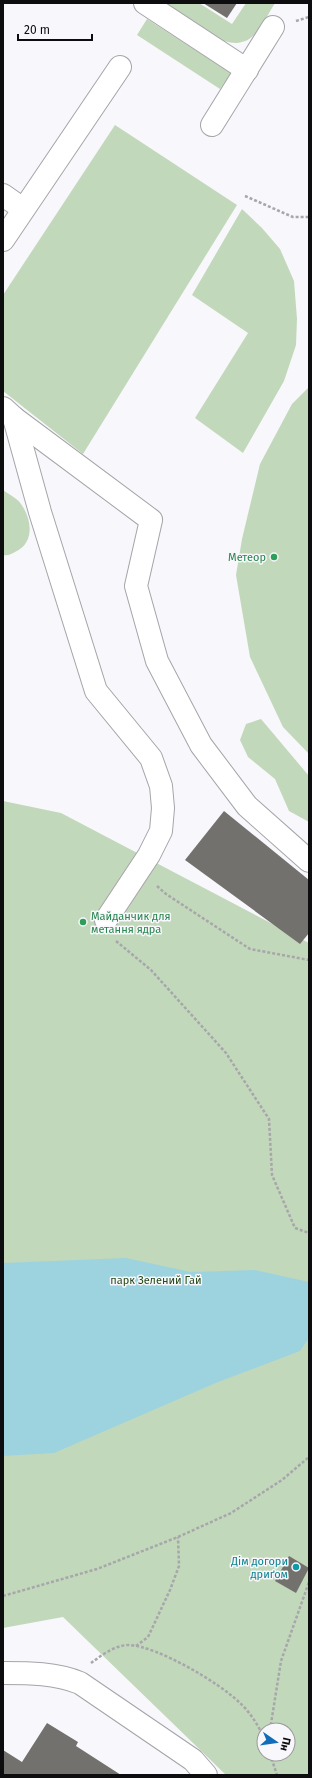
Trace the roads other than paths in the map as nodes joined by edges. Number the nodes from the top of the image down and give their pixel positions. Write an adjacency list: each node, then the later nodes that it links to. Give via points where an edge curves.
1 (146, 3): 4 (lane)
2 (274, 27): 4 (lane)
3 (120, 67): 7 (lane)
4 (247, 70): 5 (lane)
5 (212, 124)
6 (3, 195): 7 (lane)
7 (23, 209): 8 (lane)
8 (3, 240)
9 (8, 413): 10 (lane, via 150,520 136,586 157,661 201,745 247,806); 11 (lane, via 96,691 151,758 160,786 163,808 161,831 149,855)
10 (309, 861)
11 (106, 920)
12 (3, 1673): 13 (lane, via 49,1675 74,1680 193,1760)
13 (206, 1775)

